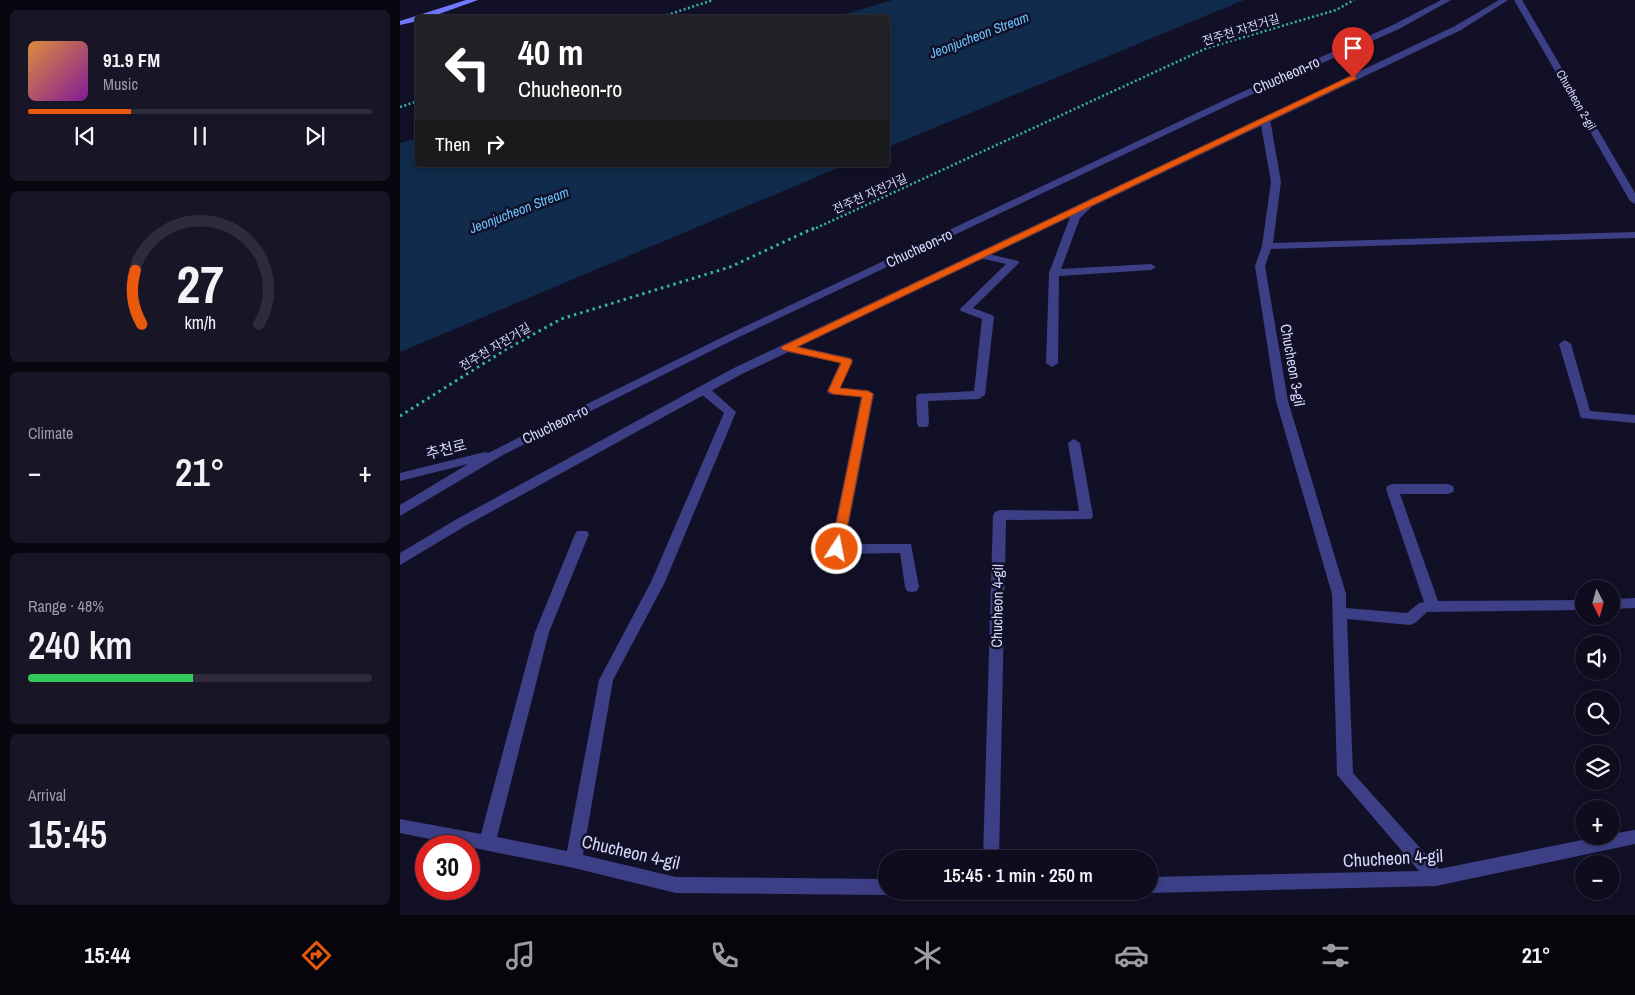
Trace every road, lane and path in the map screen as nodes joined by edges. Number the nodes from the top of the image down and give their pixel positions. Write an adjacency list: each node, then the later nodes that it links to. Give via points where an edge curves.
1 (474, 0): 7 (street)
2 (713, 0): 8 (path)
3 (1354, 0): 25 (path, 전주천 자전거길, via 1336,10 1207,48 730,267 561,319)
4 (1446, 0): 29 (street, Chucheon-ro, via 1396,27 1234,99 733,336)
5 (1504, 0): 13 (street, Chucheon-ro, via 1458,28)
6 (1518, 0): 15 (street, Chucheon 2-gil)
7 (427, 15)
8 (667, 15)
9 (415, 19): 10 (street)
10 (400, 23)
11 (415, 102): 12 (path)
12 (400, 107)
13 (1265, 119): 14 (street, Chucheon-ro); 17 (street, Chucheon 3-gil, via 1276,182)
14 (1094, 200): 18 (street, Chucheon-ro); 20 (street, Chucheon-ro, via 1075,217)
15 (1635, 201)
16 (1635, 236): 17 (street)
17 (1267, 246): 40 (street, Chucheon 3-gil, via 1260,266 1282,401 1339,594)
18 (980, 255): 22 (street, Chucheon-ro); 27 (street, via 1014,263 965,309 988,318 979,395 922,396)
19 (1151, 267): 20 (street)
20 (1054, 273): 23 (street, Chucheon-ro)
21 (1565, 344): 26 (street, via 1585,415)
22 (787, 348): 24 (street, Chucheon-ro); 35 (street, via 847,362 833,391 868,394 837,549 906,548)
23 (1052, 363)
24 (704, 390): 34 (street, Chucheon-ro, via 462,522); 45 (street, via 730,412 658,582 606,680)
25 (400, 416)
26 (1635, 419)
27 (923, 424)
28 (1074, 442): 44 (street, Chucheon 4-gil, via 1086,516 1000,515)
29 (499, 452): 30 (street, 추천로); 32 (street, Chucheon-ro)
30 (400, 477)
31 (1448, 489): 39 (street, via 1392,488)
32 (400, 511)
33 (582, 534): 43 (street, via 542,632)
34 (400, 560)
35 (912, 587)
36 (1635, 603): 37 (street)
37 (1620, 604)
38 (1575, 605): 39 (street)
39 (1433, 607): 40 (street, via 1424,607 1410,618)
40 (1340, 613): 46 (street, Chucheon 3-gil, via 1345,776)
41 (400, 826): 43 (street, Chucheon 4-gil)
42 (1635, 837): 46 (street, Chucheon 4-gil)
43 (487, 844): 45 (street, Chucheon 4-gil)
44 (991, 850)
45 (574, 860): 48 (street, Chucheon 4-gil, via 676,885)
46 (1436, 878): 47 (street, Chucheon 4-gil)
47 (1158, 885)
48 (878, 887)

